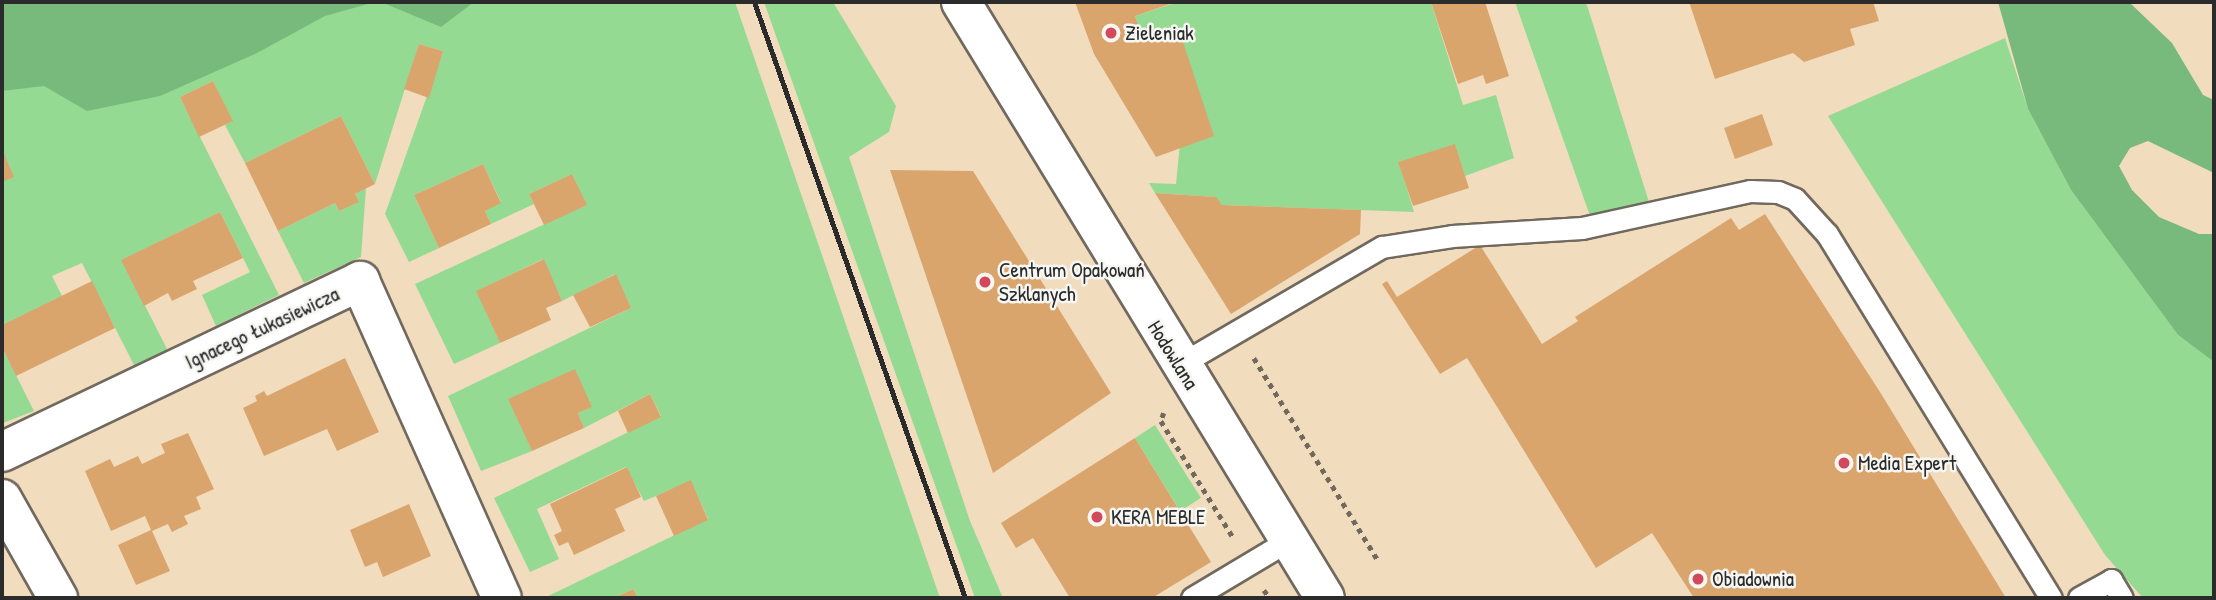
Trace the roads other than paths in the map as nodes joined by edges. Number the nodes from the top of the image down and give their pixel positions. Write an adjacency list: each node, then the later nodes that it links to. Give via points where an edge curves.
1 (961, 2): 2 (street, Hodowlana)
2 (1180, 365): 5 (street, Hodowlana); 10 (lane, via 1382,247 1452,236 1582,228 1750,191 1778,192 1795,199 1827,234)
3 (2, 452): 7 (street, Ignacego Łukasiewicza, via 360,281)
4 (2, 499): 6 (street)
5 (1289, 540): 8 (lane); 9 (street, Hodowlana)
6 (58, 598)
7 (502, 598)
8 (1192, 598)
9 (1325, 598)
10 (2051, 598)
11 (2079, 598): 12 (lane, via 2112,580)
12 (2122, 598)

